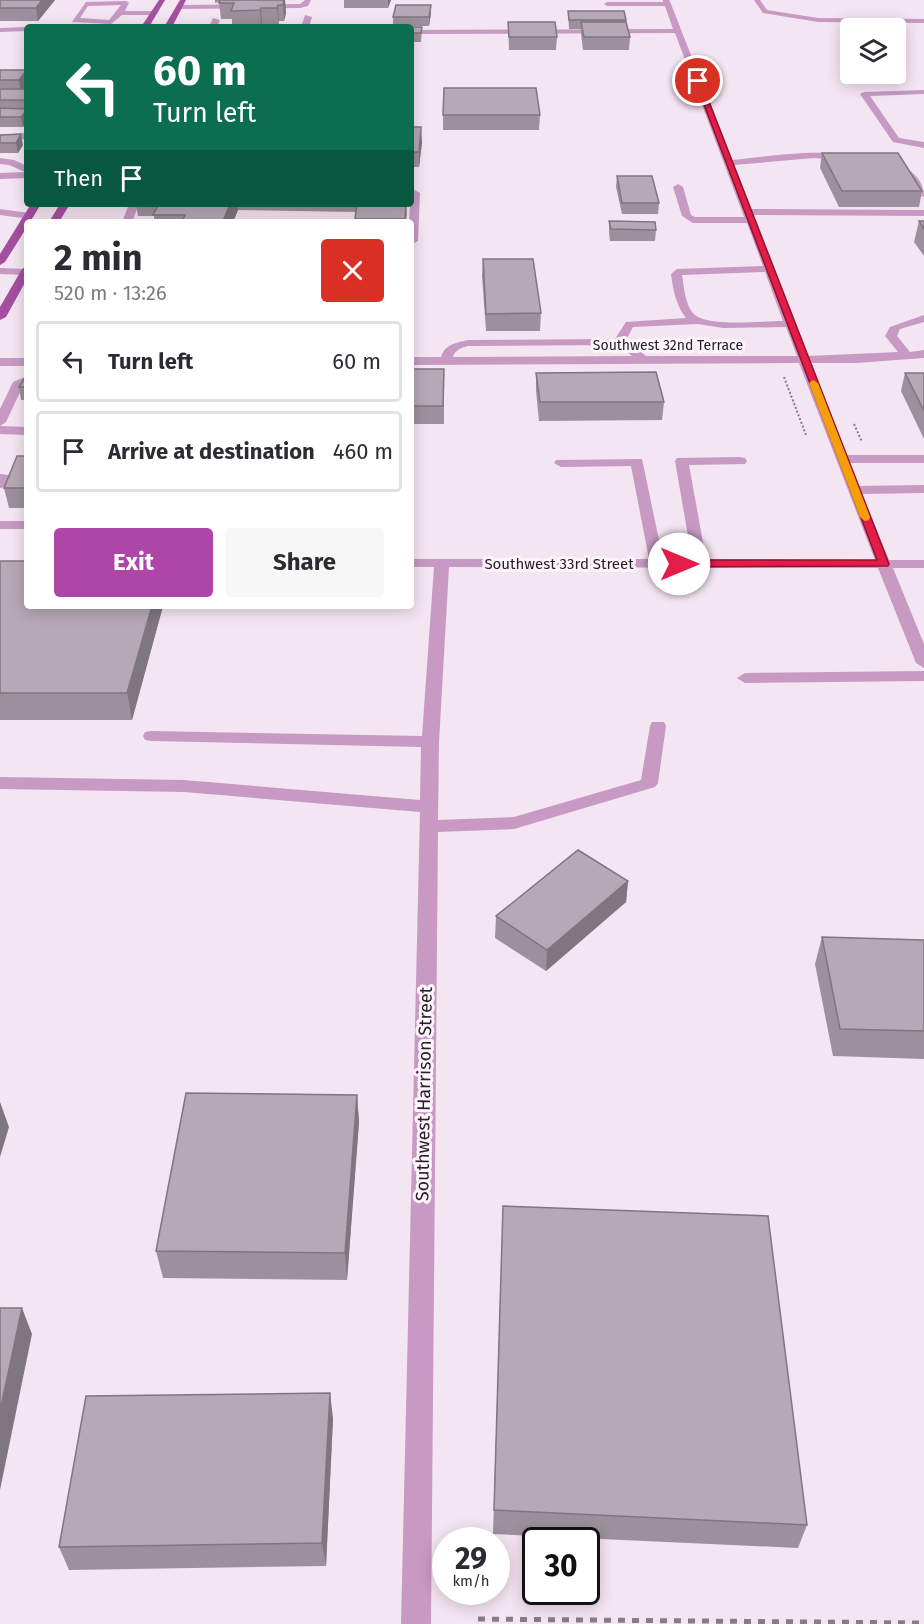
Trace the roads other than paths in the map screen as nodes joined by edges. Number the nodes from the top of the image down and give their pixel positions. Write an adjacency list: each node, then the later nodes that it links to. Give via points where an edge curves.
1 (162, 0): 9 (main road)
2 (308, 0): 6 (street, via 300,6)
3 (757, 0): 11 (street, via 765,12 818,20)
4 (127, 1): 8 (street); 8 (street, via 86,4 75,20 111,22)
5 (667, 2): 7 (street); 17 (street)
6 (181, 4): 13 (main road)
7 (607, 4)
8 (120, 13): 9 (street)
9 (154, 13): 12 (main road)
10 (308, 17): 14 (street)
11 (924, 21)
12 (147, 24)
13 (170, 24)
14 (306, 24)
15 (0, 30): 16 (street)
16 (24, 30)
17 (679, 31): 18 (street); 28 (street)
18 (414, 32)
19 (924, 92): 24 (street, via 864,94 896,140)
20 (0, 132): 21 (street)
21 (24, 132)
22 (24, 136): 23 (street)
23 (0, 138)
24 (924, 145)
25 (849, 159): 28 (street, via 814,155)
26 (0, 161): 29 (street)
27 (884, 162): 34 (street, via 913,175)
28 (729, 163): 39 (street)
29 (24, 170)
30 (24, 172): 31 (street)
31 (0, 176)
32 (678, 187): 39 (street, via 687,216 693,220)
33 (414, 192): 41 (street)
34 (924, 194)
35 (34, 207): 38 (main road)
36 (0, 212): 38 (street)
37 (924, 213): 39 (street)
38 (29, 216): 40 (main road)
39 (750, 216): 44 (street)
40 (27, 219)
41 (414, 219)
42 (24, 224): 43 (main road)
43 (0, 262)
44 (770, 269): 50 (street, via 690,270 676,274 688,313); 51 (street)
45 (0, 271): 46 (street)
46 (24, 271)
47 (24, 275): 48 (main road)
48 (0, 317)
49 (924, 318): 54 (street, via 896,327 891,336)
50 (697, 321): 51 (street); 52 (street, via 630,324)
51 (791, 324): 57 (street)
52 (619, 342): 55 (street, via 468,343 448,351); 56 (street)
53 (924, 354): 54 (street, Southwest 32nd Terrace)
54 (907, 356): 57 (street, Southwest 32nd Terrace)
55 (446, 360): 56 (street, Southwest 32nd Terrace); 58 (street, Southwest 32nd Terrace)
56 (643, 360): 57 (street, Southwest 32nd Terrace)
57 (804, 360): 65 (street)
58 (414, 361)
59 (0, 362): 60 (street)
60 (24, 362)
61 (24, 381): 62 (street, via 19,382)
62 (0, 422)
63 (0, 430): 64 (street)
64 (24, 431)
65 (842, 459): 66 (street); 72 (street)
66 (924, 459)
67 (740, 461): 78 (street, via 682,461)
68 (561, 463): 77 (street, via 637,462)
69 (0, 478): 70 (street)
70 (0, 484)
71 (924, 489): 72 (street)
72 (854, 490): 79 (street)
73 (0, 525): 74 (street)
74 (24, 525)
75 (414, 563): 76 (street, Southwest 33rd Street)
76 (442, 564): 77 (street, Southwest 33rd Street); 86 (street, Southwest Harrison Street)
77 (657, 564): 78 (street, Southwest 33rd Street)
78 (700, 564): 79 (street, Southwest 33rd Street)
79 (884, 564): 80 (street, Southwest 33rd Street); 81 (street)
80 (924, 564)
81 (924, 663)
82 (924, 676): 83 (street)
83 (745, 678)
84 (658, 726): 88 (street, via 649,783 514,824)
85 (151, 736): 86 (street)
86 (430, 742): 88 (street, Southwest Harrison Street)
87 (0, 783): 88 (street, via 184,786)
88 (428, 817): 89 (street, Southwest Harrison Street)
89 (416, 1624)

